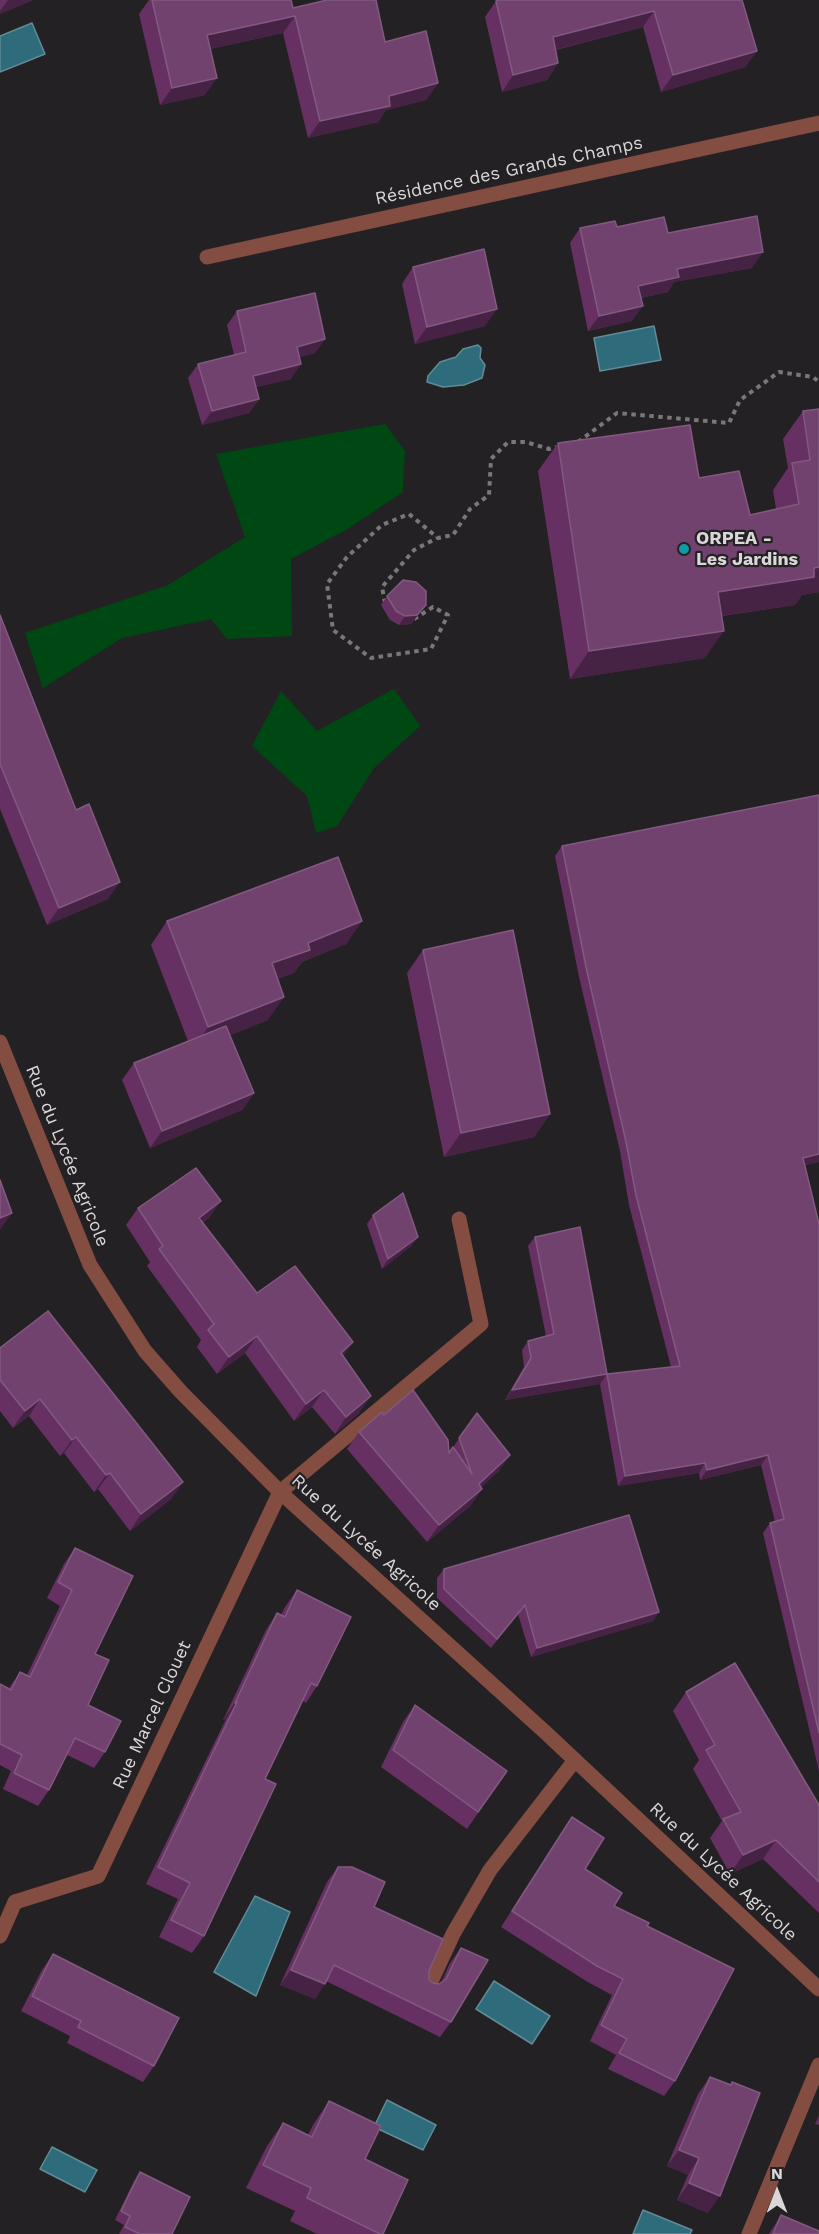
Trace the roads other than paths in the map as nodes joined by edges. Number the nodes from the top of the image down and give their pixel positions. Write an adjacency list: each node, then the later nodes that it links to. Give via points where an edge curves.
1 (819, 123): 2 (street, Résidence des Grands Champs)
2 (207, 257)
3 (0, 1042): 5 (street, Rue du Lycée Agricole, via 90,1265 145,1351)
4 (459, 1219): 5 (street, via 481,1324)
5 (280, 1492): 6 (street, Rue du Lycée Agricole); 7 (street, Rue Marcel Clouet, via 98,1876 15,1902)
6 (575, 1760): 8 (street, Rue du Lycée Agricole); 9 (street, via 490,1870 453,1934)
7 (0, 1936)
8 (819, 1989)
9 (427, 1990)
10 (819, 2065): 11 (street)
11 (749, 2234)

